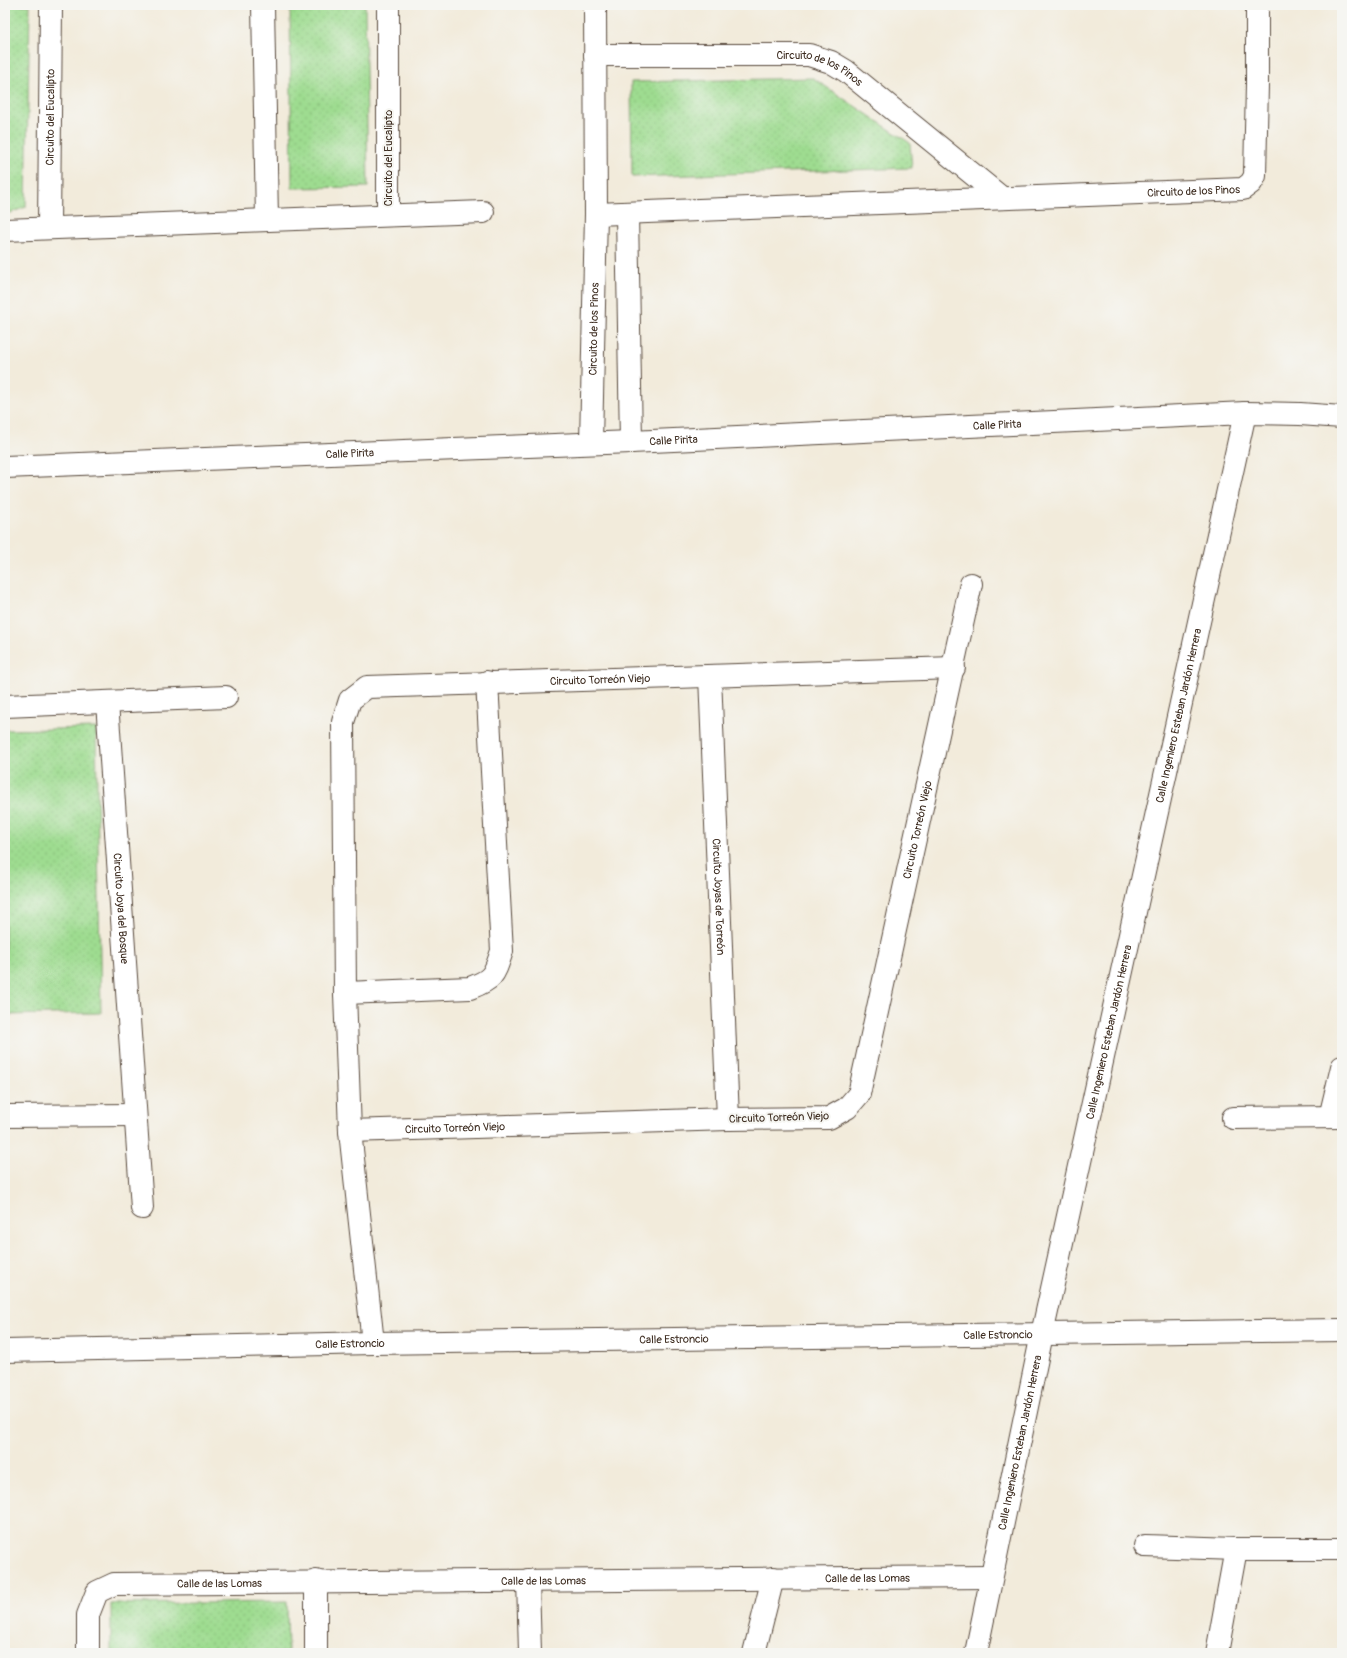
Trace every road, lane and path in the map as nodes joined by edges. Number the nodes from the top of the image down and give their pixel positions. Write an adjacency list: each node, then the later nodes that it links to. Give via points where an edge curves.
1 (51, 5): 13 (street, Circuito del Eucalipto)
2 (263, 5): 12 (street)
3 (388, 5): 11 (street, Circuito del Eucalipto)
4 (595, 5): 6 (street, Circuito de los Pinos)
5 (1256, 5): 7 (street, Circuito de los Pinos, via 1255,176 1251,183 1243,189)
6 (595, 55): 7 (street, Circuito de los Pinos, via 809,55 831,62 846,71); 10 (street, Circuito de los Pinos)
7 (1002, 198): 9 (street, Circuito de los Pinos)
8 (483, 212): 11 (street)
9 (627, 213): 10 (street, Circuito de los Pinos); 17 (street)
10 (596, 214): 18 (street, Circuito de los Pinos)
11 (388, 215): 12 (street, Circuito del Eucalipto)
12 (266, 220): 13 (street, Circuito del Eucalipto)
13 (49, 228): 14 (street, Circuito del Eucalipto)
14 (5, 230)
15 (1245, 413): 16 (street, Calle Pirita); 17 (street, Calle Pirita); 37 (street, Calle Ingeniero Esteban Jardón Herrera)
16 (1342, 417)
17 (631, 442): 18 (street, Calle Pirita)
18 (591, 443): 19 (street, Calle Pirita)
19 (5, 467)
20 (971, 584): 21 (street, Circuito Torreón Viejo)
21 (954, 668): 22 (street, Circuito Torreón Viejo); 32 (street, Circuito Torreón Viejo, via 859,1094 847,1108 829,1118)
22 (710, 676): 23 (street, Circuito Torreón Viejo); 32 (street, Circuito Joyas de Torreón)
23 (487, 682): 27 (street, Circuito Torreón Viejo, via 367,687 350,700 343,722); 27 (street, via 502,951 495,972 486,982 470,988)
24 (226, 697): 25 (street)
25 (107, 702): 26 (street); 29 (street, Circuito Joya del Bosque)
26 (5, 706)
27 (345, 993): 34 (street, Circuito Torreón Viejo)
28 (1342, 1068): 31 (street)
29 (136, 1115): 30 (street); 35 (street, Circuito Joya del Bosque)
30 (5, 1116)
31 (1336, 1117): 33 (street)
32 (728, 1118): 34 (street, Circuito Torreón Viejo)
33 (1234, 1118)
34 (350, 1131): 38 (street, Circuito Torreón Viejo)
35 (142, 1208)
36 (1342, 1330): 37 (street, Calle Estroncio)
37 (1042, 1334): 38 (street, Calle Estroncio); 43 (street, Calle Ingeniero Esteban Jardón Herrera)
38 (373, 1343): 39 (street, Calle Estroncio)
39 (5, 1351)
40 (1145, 1546): 41 (street)
41 (1236, 1549): 42 (street); 52 (street)
42 (1342, 1549)
43 (991, 1576): 44 (street, Calle de las Lomas); 51 (street, Calle Ingeniero Esteban Jardón Herrera)
44 (773, 1578): 45 (street, Calle de las Lomas); 50 (street)
45 (528, 1580): 46 (street, Calle de las Lomas); 49 (street)
46 (316, 1581): 47 (street, Calle de las Lomas, via 114,1584 97,1592 88,1615); 48 (street)
47 (88, 1653)
48 (316, 1653)
49 (530, 1653)
50 (754, 1653)
51 (976, 1653)
52 (1217, 1653)

